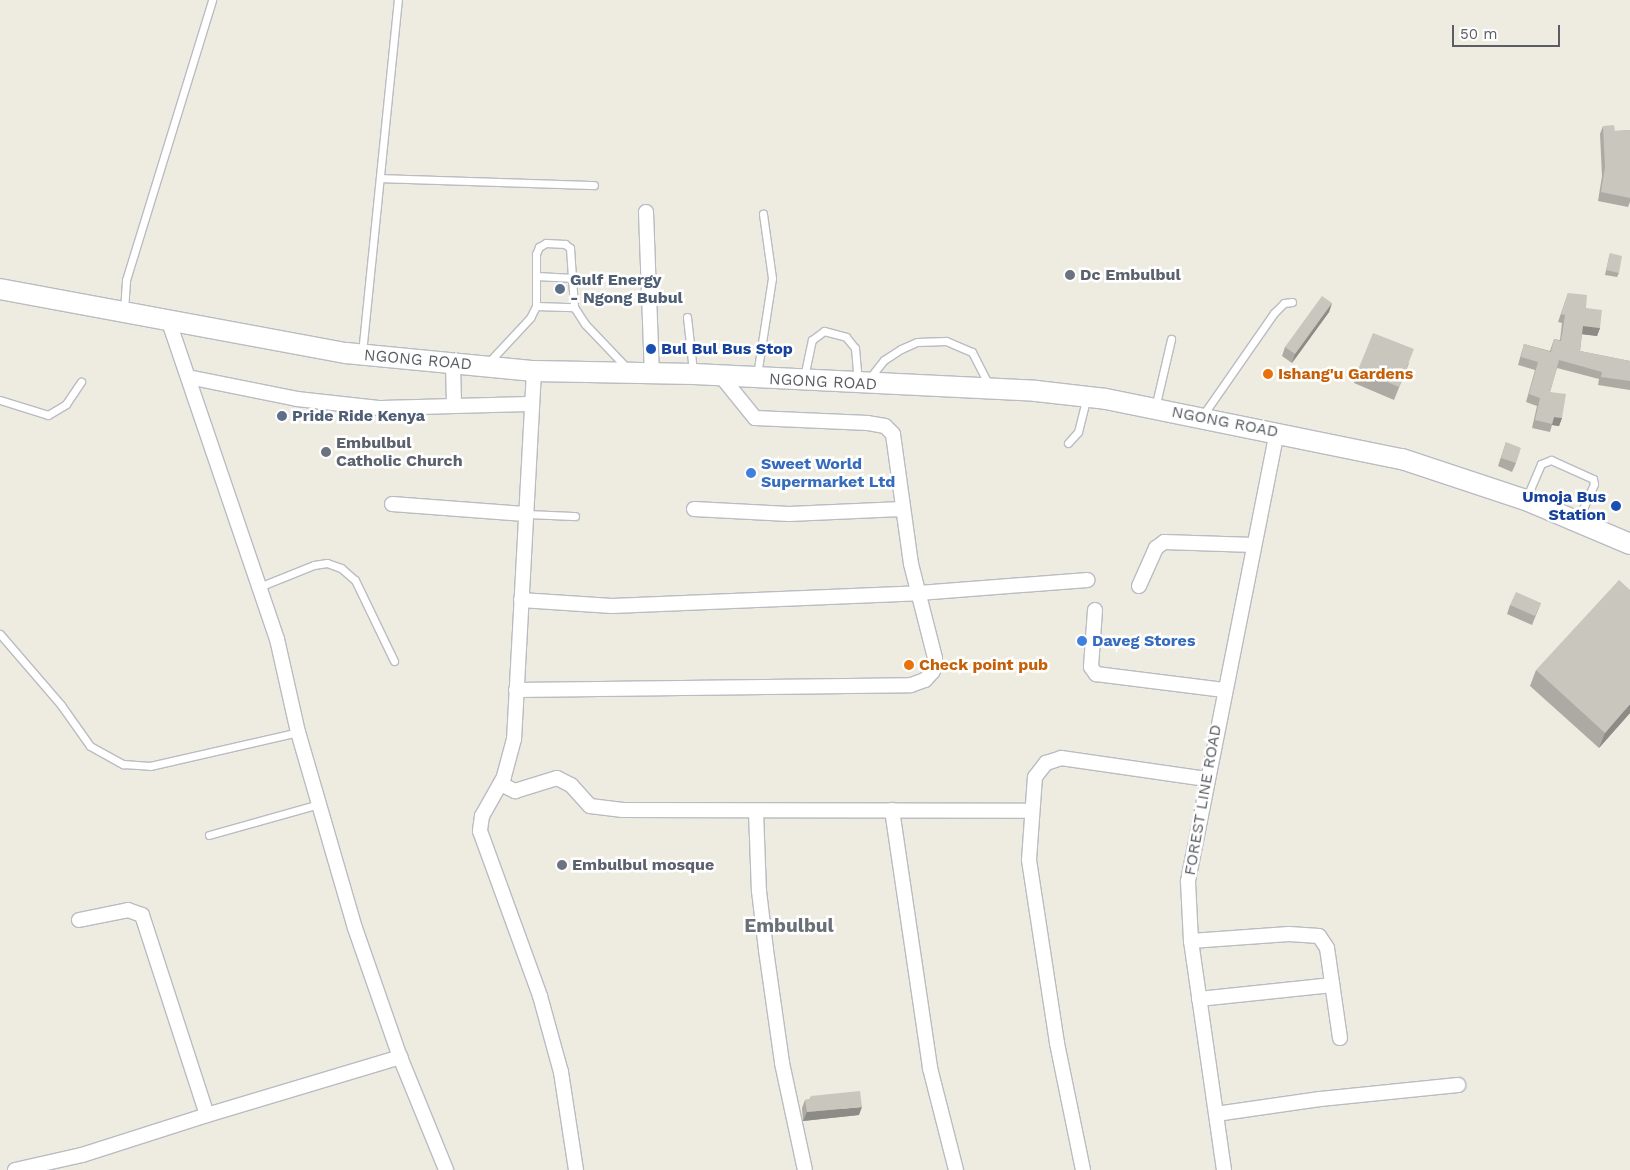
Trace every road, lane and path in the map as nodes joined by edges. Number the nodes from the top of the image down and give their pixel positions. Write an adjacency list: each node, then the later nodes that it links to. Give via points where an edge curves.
1 (212, 0): 13 (lane, via 126,280)
2 (398, 0): 3 (lane)
3 (381, 178): 4 (lane); 17 (lane)
4 (594, 185)
5 (646, 212): 22 (street)
6 (763, 214): 26 (lane, via 772,278)
7 (536, 276): 8 (lane); 8 (lane, via 536,254 546,243 565,244 570,248); 11 (lane)
8 (574, 278): 12 (lane)
9 (0, 289): 13 (main road, NGONG ROAD)
10 (1292, 302): 36 (lane, via 1284,303 1274,314)
11 (536, 306): 12 (lane); 19 (lane, via 521,330)
12 (574, 307): 21 (lane, via 585,324)
13 (123, 313): 15 (main road, NGONG ROAD)
14 (687, 317): 23 (lane)
15 (169, 322): 17 (main road, NGONG ROAD); 25 (street)
16 (1171, 339): 35 (lane)
17 (362, 355): 18 (main road, NGONG ROAD)
18 (453, 363): 19 (main road, NGONG ROAD); 34 (street)
19 (484, 366): 20 (main road, NGONG ROAD)
20 (534, 371): 21 (main road, NGONG ROAD); 33 (street)
21 (632, 372): 22 (main road, NGONG ROAD)
22 (652, 373): 23 (main road, NGONG ROAD)
23 (694, 374): 24 (main road, NGONG ROAD)
24 (721, 376): 26 (main road, NGONG ROAD); 42 (street, via 756,418 885,426 893,434)
25 (188, 377): 34 (street, via 333,404 379,408); 50 (street)
26 (757, 378): 27 (main road, NGONG ROAD)
27 (804, 381): 29 (main road, NGONG ROAD); 29 (lane, via 812,340 824,331 846,337 855,348)
28 (80, 382): 32 (lane, via 66,404 48,415)
29 (862, 383): 30 (main road, NGONG ROAD); 30 (lane, via 901,348 917,342 946,341 972,352)
30 (992, 390): 31 (main road, NGONG ROAD)
31 (1087, 396): 35 (main road, NGONG ROAD); 38 (lane, via 1078,432)
32 (0, 400)
33 (531, 404): 34 (street); 43 (street)
34 (454, 406)
35 (1154, 408): 36 (main road, NGONG ROAD)
36 (1202, 418): 37 (main road, NGONG ROAD)
37 (1277, 433): 39 (main road, NGONG ROAD, via 1409,461); 47 (street, FOREST LINE ROAD)
38 (1068, 443)
39 (1526, 500): 45 (main road, NGONG ROAD); 45 (lane, via 1541,464 1551,460 1588,475 1594,482)
40 (392, 504): 43 (street)
41 (694, 509): 42 (street, via 789,514)
42 (903, 509): 51 (street)
43 (526, 514): 44 (lane); 52 (street)
44 (575, 516)
45 (1578, 520): 46 (main road, NGONG ROAD)
46 (1630, 544)
47 (1254, 545): 49 (street, via 1164,542 1156,548); 57 (street, FOREST LINE ROAD)
48 (1087, 580): 51 (street)
49 (1138, 586)
50 (259, 587): 55 (lane, via 314,565 327,563 341,568 355,580); 58 (street, via 277,639)
51 (919, 593): 52 (street, via 612,606); 56 (street, via 930,627 935,664 924,680 911,685)
52 (521, 600): 56 (street)
53 (1095, 610): 57 (street, via 1091,667 1096,674)
54 (0, 634): 58 (lane, via 61,705 90,746 123,764 150,766)
55 (394, 661)
56 (516, 690): 60 (street, via 513,744)
57 (1224, 690): 59 (street, FOREST LINE ROAD)
58 (298, 732): 61 (street)
59 (1206, 779): 64 (street, via 1055,759 1042,766 1035,777); 67 (street, FOREST LINE ROAD, via 1188,881)
60 (501, 784): 62 (street, via 515,791 557,778 571,785 590,806 623,810); 77 (street, via 482,816 480,831 540,996 561,1072)
61 (319, 804): 65 (lane); 71 (street, via 355,928)
62 (756, 810): 63 (street); 78 (street, via 759,891 766,950 782,1063)
63 (892, 810): 64 (street); 79 (street, via 930,1068)
64 (1031, 812): 80 (street, via 1029,854 1041,948)
65 (209, 835)
66 (79, 920): 74 (street, via 128,910 142,915)
67 (1191, 941): 68 (street, via 1315,934 1327,948); 69 (street, FOREST LINE ROAD)
68 (1332, 984): 69 (street); 70 (street)
69 (1199, 999): 73 (street, FOREST LINE ROAD)
70 (1340, 1038)
71 (400, 1057): 74 (street); 76 (street)
72 (1458, 1085): 73 (street, via 1320,1099)
73 (1216, 1114): 81 (street, FOREST LINE ROAD)
74 (207, 1115): 75 (street, via 82,1155)
75 (15, 1170)
76 (446, 1170)
77 (576, 1170)
78 (805, 1170)
79 (956, 1170)
80 (1083, 1170)
81 (1224, 1170)

